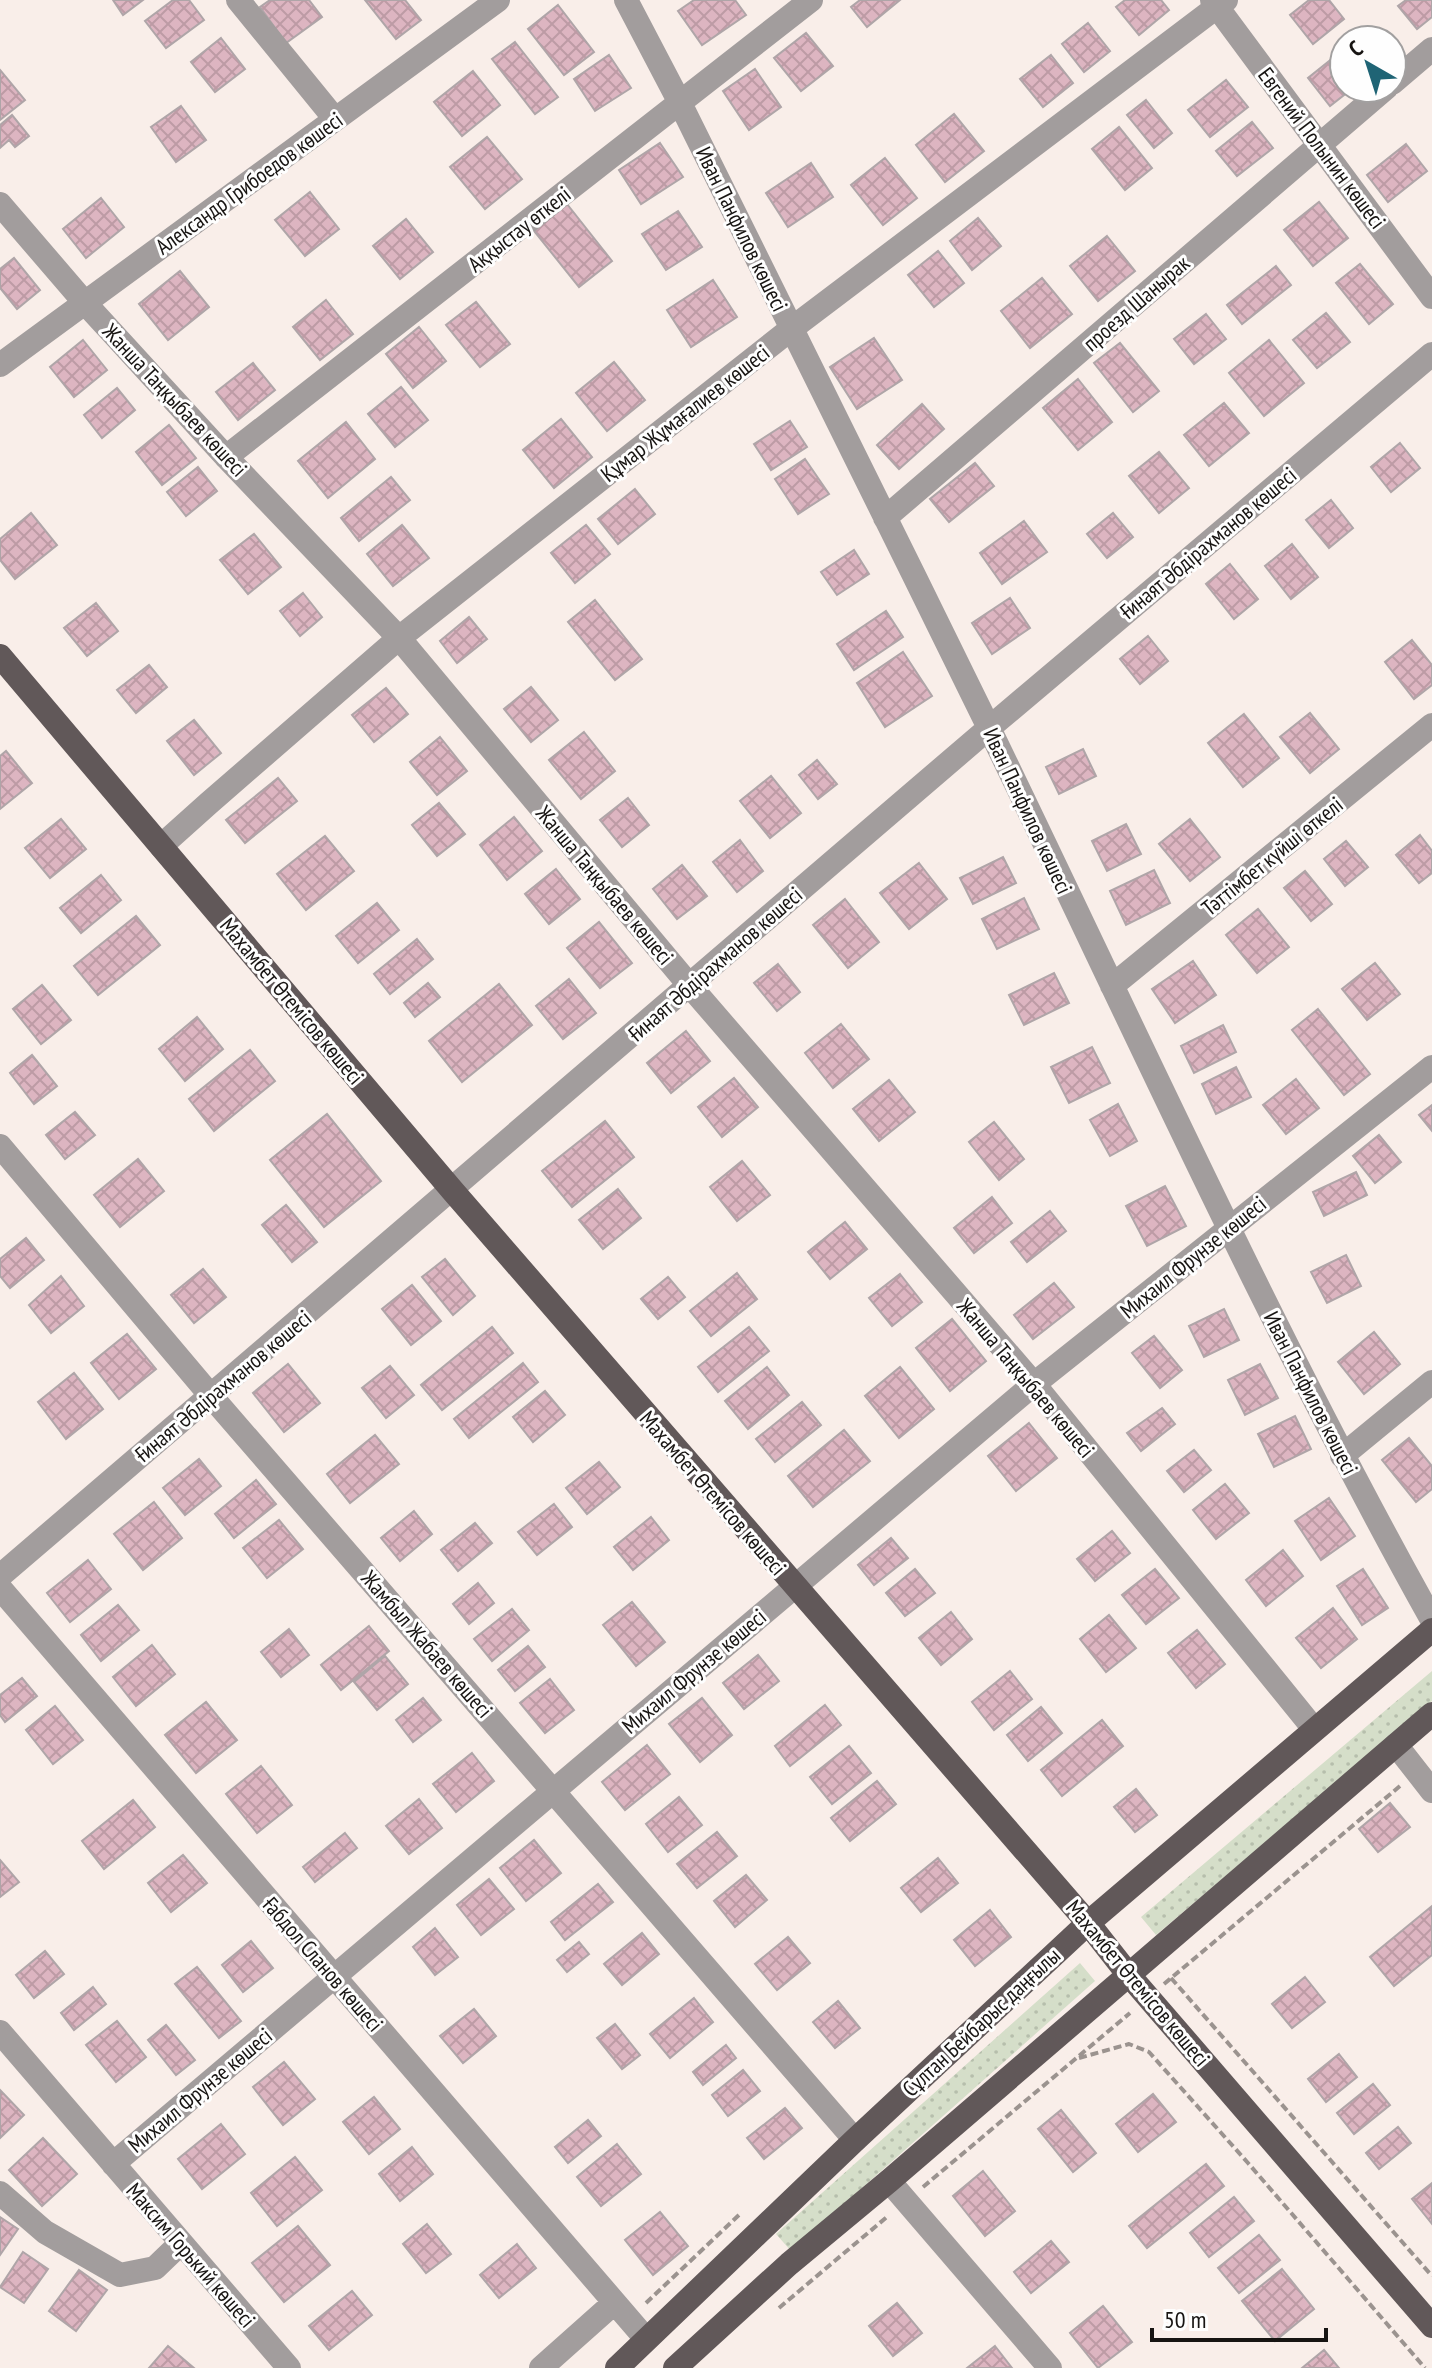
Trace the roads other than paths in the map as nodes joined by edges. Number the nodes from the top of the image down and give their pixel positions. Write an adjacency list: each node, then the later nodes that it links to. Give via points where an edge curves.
1 (238, 0): 10 (street)
2 (498, 0): 10 (street, Александр Грибоедов көшесі)
3 (626, 0): 8 (street, Иван Панфилов көшесі)
4 (811, 0): 8 (street, Аққыстау өткелі)
5 (1218, 2): 11 (street, Евгений Полынин көшесі); 15 (street, Құмар Жұмағалиев көшесі)
6 (1432, 49): 7 (street)
7 (1408, 69)
8 (680, 103): 15 (street, Иван Панфилов көшесі); 18 (street, Аққыстау өткелі)
9 (1367, 104): 11 (street, проезд Шанырак)
10 (335, 119): 14 (street, Александр Грибоедов көшесі)
11 (1320, 145): 13 (street, Евгений Полынин көшесі); 19 (street, проезд Шанырак)
12 (0, 204): 14 (street, Жанша Таңқыбаев көшесі)
13 (1432, 297)
14 (85, 303): 17 (street, Александр Грибоедов көшесі); 18 (street, Жанша Таңқыбаев көшесі)
15 (791, 329): 19 (street, Иван Панфилов көшесі); 20 (street, Құмар Жұмағалиев көшесі)
16 (1432, 354): 23 (street, Ғинаят Әбдірахманов көшесі)
17 (0, 365)
18 (226, 457): 20 (street, Жанша Таңқыбаев көшесі)
19 (885, 518): 23 (street, Иван Панфилов көшесі)
20 (399, 638): 24 (street, Құмар Жұмағалиев көшесі); 25 (street, Жанша Таңқыбаев көшесі)
21 (0, 656): 24 (main road, Махамбет Өтемісов көшесі)
22 (1432, 725): 26 (street, Тәттімбет күйші өткелі)
23 (989, 728): 25 (street, Ғинаят Әбдірахманов көшесі); 26 (street, Иван Панфилов көшесі)
24 (161, 846): 29 (main road, Махамбет Өтемісов көшесі)
25 (690, 986): 29 (street, Ғинаят Әбдірахманов көшесі); 32 (street, Жанша Таңқыбаев көшесі)
26 (1112, 986): 30 (street, Иван Панфилов көшесі)
27 (1432, 1067): 30 (street, Михаил Фрунзе көшесі)
28 (0, 1146): 33 (street, Жамбыл Жабаев көшесі)
29 (452, 1190): 33 (street, Ғинаят Әбдірахманов көшесі); 36 (main road, Махамбет Өтемісов көшесі)
30 (1228, 1229): 32 (street, Михаил Фрунзе көшесі); 34 (street, Иван Панфилов көшесі)
31 (1432, 1382): 34 (street)
32 (1034, 1384): 36 (street, Михаил Фрунзе көшесі); 41 (street, Жанша Таңқыбаев көшесі)
33 (211, 1396): 35 (street, Ғинаят Әбдірахманов көшесі); 44 (street, Жамбыл Жабаев көшесі)
34 (1342, 1456): 38 (street, Иван Панфилов көшесі)
35 (0, 1576)
36 (794, 1586): 44 (street, Михаил Фрунзе көшесі); 45 (main road, Махамбет Өтемісов көшесі)
37 (0, 1588): 47 (street, Ғабдол Сланов көшесі)
38 (1432, 1620)
39 (1432, 1630): 41 (main road, Сұлтан Бейбарыс даңғылы)
40 (1432, 1714): 42 (main road)
41 (1314, 1729): 45 (main road, Сұлтан Бейбарыс даңғылы)
42 (1396, 1745): 43 (street); 46 (main road)
43 (1424, 1781)
44 (554, 1790): 47 (street, Михаил Фрунзе көшесі); 49 (street, Жамбыл Жабаев көшесі)
45 (1088, 1923): 46 (main road, Махамбет Өтемісов көшесі); 49 (main road, Сұлтан Бейбарыс даңғылы)
46 (1128, 1974): 51 (main road); 55 (main road, Махамбет Өтемісов көшесі)
47 (334, 1977): 50 (street, Михаил Фрунзе көшесі); 54 (street, Ғабдол Сланов көшесі)
48 (0, 2032): 50 (street, Максим Горький көшесі)
49 (855, 2140): 56 (main road, Сұлтан Бейбарыс даңғылы)
50 (113, 2164): 53 (street, Максим Горький көшесі)
51 (889, 2181): 57 (main road, via 789,2264); 61 (street)
52 (0, 2193): 53 (street, via 45,2232 120,2275 155,2268)
53 (181, 2243): 58 (street, Максим Горький көшесі)
54 (614, 2303): 56 (street, Ғабдол Сланов көшесі); 59 (street)
55 (1432, 2326)
56 (646, 2339): 60 (main road, Сұлтан Бейбарыс даңғылы)
57 (680, 2367)
58 (289, 2368)
59 (541, 2368)
60 (617, 2368)
61 (1050, 2368)

